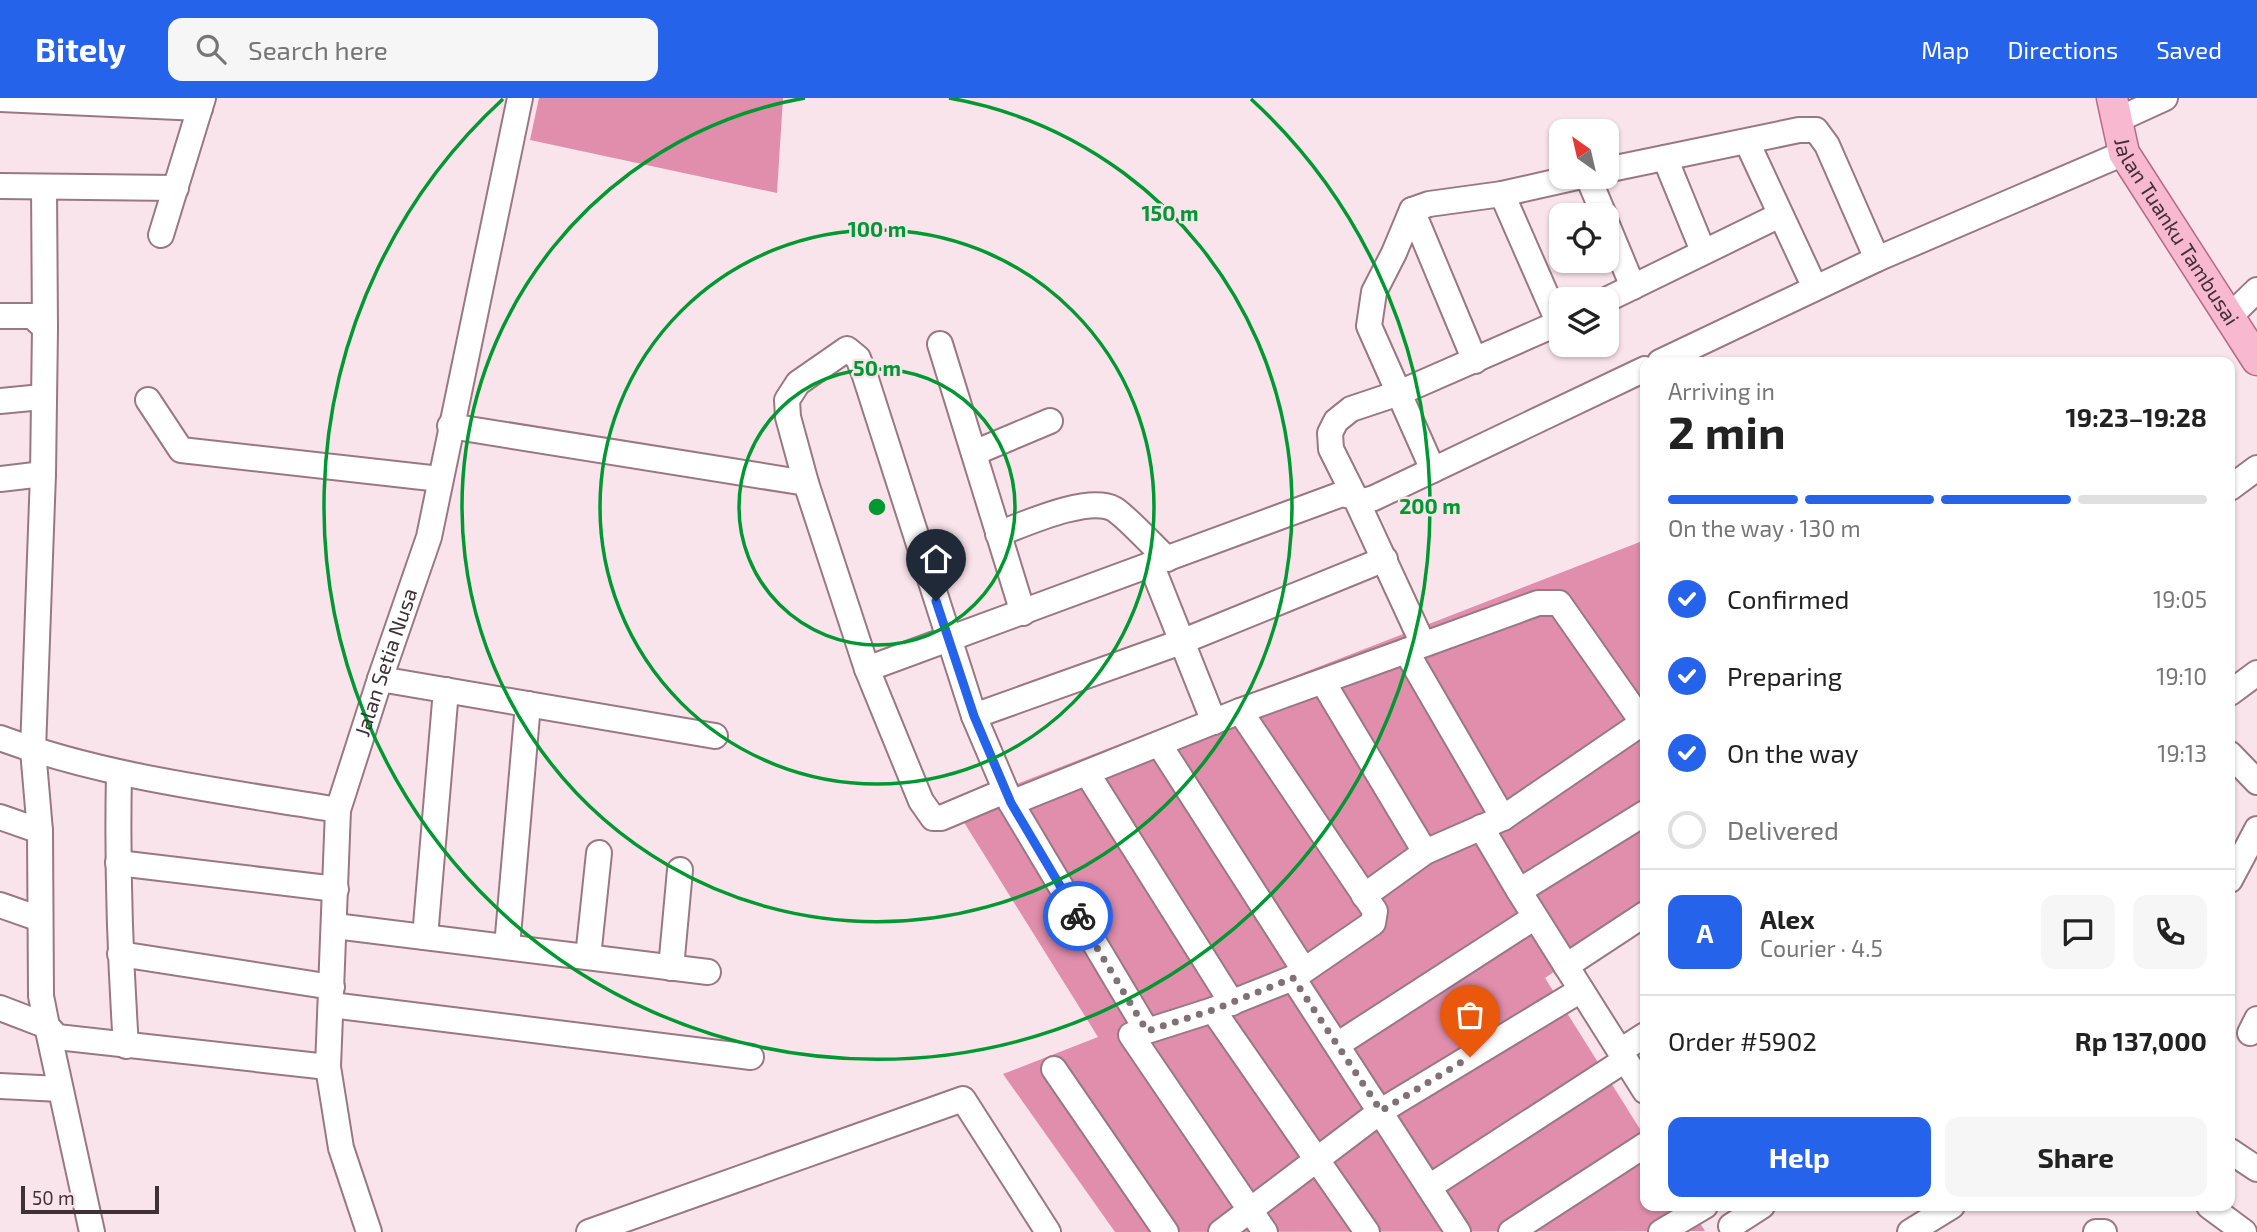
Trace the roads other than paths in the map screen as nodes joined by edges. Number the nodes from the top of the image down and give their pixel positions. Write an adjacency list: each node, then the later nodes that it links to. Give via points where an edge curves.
1 (520, 98): 40 (street, Jalan Setia Nusa)
2 (2165, 98): 5 (street)
3 (0, 100): 4 (street)
4 (202, 103): 13 (street)
5 (2114, 109): 7 (main road, Jalan Tuanku Tambusai)
6 (1748, 142): 8 (street); 16 (street); 20 (street, via 1816,130 1828,145)
7 (2124, 153): 20 (street); 27 (main road, Jalan Tuanku Tambusai)
8 (1665, 158): 9 (street); 18 (street)
9 (1619, 167)
10 (1549, 183): 14 (street)
11 (0, 186): 12 (street)
12 (44, 187): 13 (street); 28 (street)
13 (176, 188): 17 (street)
14 (1502, 194): 15 (street); 25 (street)
15 (1412, 209): 33 (street); 35 (street, via 1374,292 1370,326)
16 (1780, 215): 18 (street); 22 (street)
17 (161, 235)
18 (1703, 251): 21 (street)
19 (1619, 253): 21 (street)
20 (1878, 259): 22 (street)
21 (1633, 287): 24 (street)
22 (1815, 288): 31 (street)
23 (2257, 290): 27 (street)
24 (1619, 294)
25 (1549, 299)
26 (0, 316): 28 (street, via 32,316)
27 (2228, 318): 32 (main road, Jalan Tuanku Tambusai)
28 (45, 328): 36 (street)
29 (1549, 328): 33 (street)
30 (940, 344): 41 (street)
31 (1670, 357)
32 (2257, 360)
33 (1475, 361): 35 (street)
34 (1640, 371): 43 (street)
35 (1399, 393): 43 (street); 49 (street, via 1350,409 1330,433 1331,449)
36 (42, 397): 38 (street); 44 (street)
37 (148, 400): 46 (street, via 181,450)
38 (0, 401)
39 (1050, 421): 41 (street)
40 (450, 426): 46 (street, Jalan Setia Nusa); 47 (street)
41 (974, 453): 50 (street)
42 (2257, 468): 48 (street)
43 (1433, 470): 49 (street, via 1374,498)
44 (43, 474): 45 (street); 72 (street)
45 (0, 479)
46 (440, 479): 59 (street, Jalan Setia Nusa, via 429,537)
47 (806, 483): 54 (street, via 787,400 798,383 847,349 858,358 865,376); 57 (street)
48 (2235, 484)
49 (1355, 497): 51 (street); 52 (street, via 1342,494)
50 (998, 534): 52 (street, via 1062,510 1114,509); 53 (street)
51 (1385, 559): 55 (street); 56 (street)
52 (1159, 561): 53 (street); 55 (street)
53 (1023, 613): 54 (street)
54 (947, 639): 57 (street); 65 (street)
55 (1181, 642): 65 (street); 67 (street)
56 (1415, 648): 60 (street); 66 (street, via 1538,603 1559,603); 81 (street)
57 (867, 669): 77 (street, via 921,801 933,818)
58 (2257, 673): 61 (street)
59 (380, 679): 62 (street); 78 (street, Jalan Setia Nusa)
60 (1323, 682): 64 (street); 84 (street)
61 (2235, 689)
62 (446, 690): 63 (street); 97 (street)
63 (528, 704): 69 (street); 98 (street)
64 (1240, 711): 67 (street); 91 (street)
65 (974, 716): 77 (street)
66 (1640, 716)
67 (1214, 722): 71 (street)
68 (1640, 725): 81 (street)
69 (715, 736)
70 (0, 738): 72 (street)
71 (1158, 744): 75 (street); 104 (street)
72 (33, 750): 74 (street); 83 (street)
73 (2235, 759): 76 (street)
74 (119, 773): 78 (street); 86 (street)
75 (1087, 773): 77 (street); 107 (street)
76 (2257, 782)
77 (1008, 797): 107 (street, via 1147,1031)
78 (338, 810): 89 (street, Jalan Setia Nusa)
79 (1640, 816): 90 (street)
80 (0, 817): 83 (street)
81 (1492, 822): 84 (street); 90 (street)
82 (2257, 829): 88 (street)
83 (40, 831): 95 (street)
84 (1425, 852): 91 (street)
85 (599, 853): 100 (street)
86 (118, 863): 89 (street); 99 (street)
87 (680, 870): 102 (street)
88 (2235, 871)
89 (336, 889): 96 (street, Jalan Setia Nusa)
90 (1519, 891): 93 (street)
91 (1364, 896): 104 (street, via 1375,911 1373,923)
92 (0, 905): 95 (street)
93 (1535, 917): 101 (street); 112 (street)
94 (1640, 917): 101 (street)
95 (40, 919): 109 (street, via 41,996)
96 (335, 926): 97 (street); 106 (street, Jalan Setia Nusa)
97 (425, 937): 98 (street)
98 (508, 947): 100 (street)
99 (120, 954): 106 (street); 113 (street)
100 (588, 957): 102 (street)
101 (1566, 966): 105 (street)
102 (671, 968): 103 (street)
103 (708, 972)
104 (1298, 974): 107 (street); 112 (street)
105 (1581, 990): 114 (street); 121 (street)
106 (331, 996): 115 (street); 116 (street, Jalan Setia Nusa)
107 (1222, 1007): 124 (street)
108 (0, 1008): 109 (street)
109 (47, 1026): 113 (street, via 57,1037); 120 (street)
110 (1131, 1035): 127 (street)
111 (1640, 1040): 114 (street)
112 (1337, 1045): 121 (street)
113 (126, 1046): 116 (street)
114 (1623, 1055): 118 (street); 126 (street)
115 (751, 1057)
116 (328, 1067): 135 (street, Jalan Setia Nusa, via 341,1148)
117 (1054, 1069): 138 (street)
118 (1640, 1083)
119 (0, 1086): 120 (street)
120 (60, 1089): 134 (street)
121 (1381, 1111): 124 (street); 126 (street)
122 (1640, 1148): 143 (street)
123 (2235, 1154): 125 (street)
124 (1317, 1160): 127 (street); 141 (street)
125 (2257, 1169)
126 (1429, 1187): 142 (street)
127 (1250, 1209): 139 (street); 140 (street)
128 (1696, 1211): 144 (street)
129 (1751, 1211): 132 (street)
130 (1944, 1211): 145 (street)
131 (2216, 1211): 148 (street)
132 (1728, 1221)
133 (2257, 1223): 149 (street)
134 (92, 1232)
135 (369, 1232)
136 (589, 1232): 137 (street, via 962,1099)
137 (1048, 1232)
138 (1166, 1232)
139 (1221, 1232)
140 (1265, 1232)
141 (1367, 1232)
142 (1458, 1232)
143 (1511, 1232)
144 (1661, 1232)
145 (1910, 1232)
146 (2096, 1232): 147 (street)
147 (2105, 1232)
148 (2244, 1232)
149 (2251, 1232)

